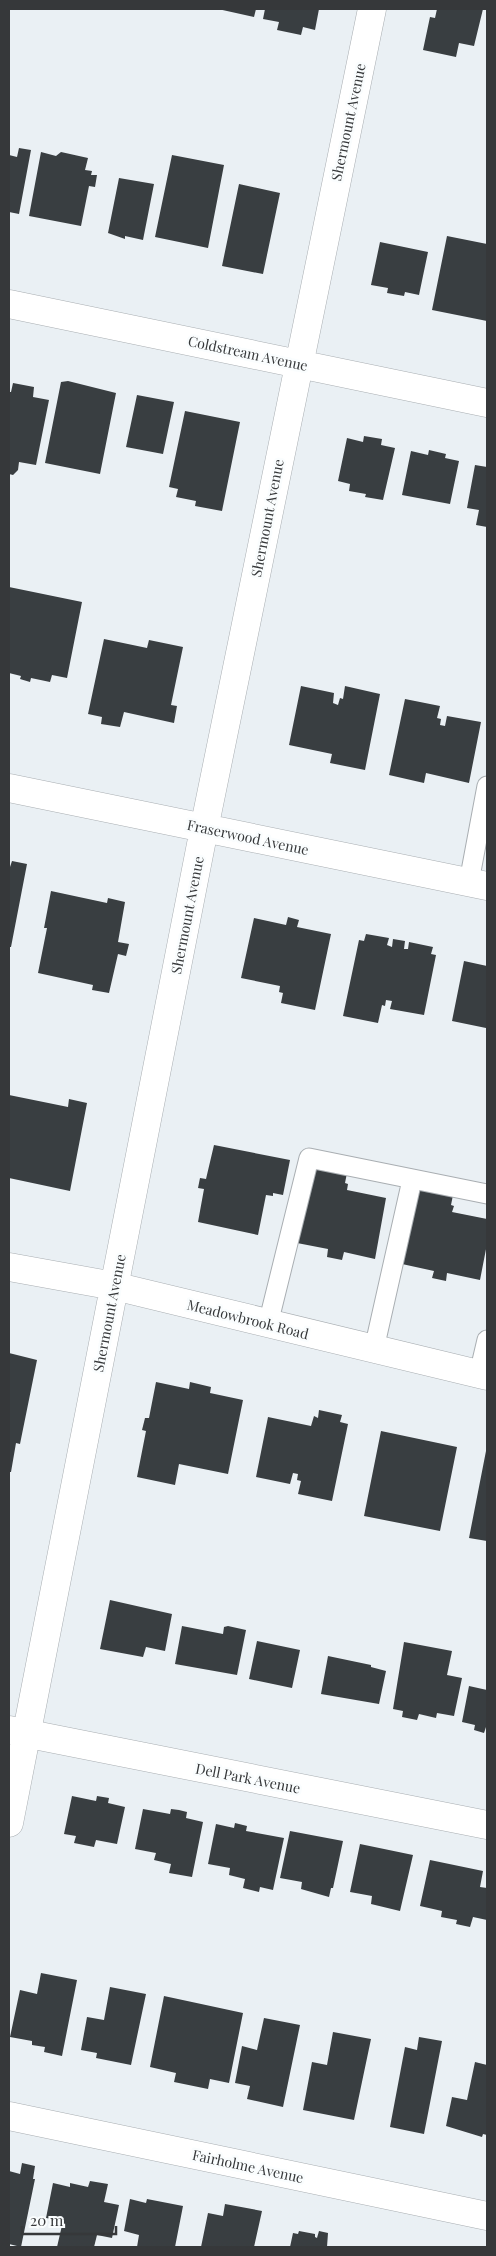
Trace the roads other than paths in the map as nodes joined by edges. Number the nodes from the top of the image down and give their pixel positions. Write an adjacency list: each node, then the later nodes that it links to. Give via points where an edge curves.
1 (372, 9): 3 (street, Shermount Avenue)
2 (9, 304): 3 (street, Coldstream Avenue)
3 (298, 364): 4 (street, Coldstream Avenue); 7 (street, Shermount Avenue)
4 (487, 403)
5 (487, 786): 8 (lane)
6 (9, 788): 7 (street, Fraserwood Avenue)
7 (204, 829): 8 (street, Fraserwood Avenue); 12 (street, Shermount Avenue)
8 (478, 884)
9 (412, 1180): 10 (lane); 13 (lane, via 309,1158); 15 (lane)
10 (487, 1194)
11 (9, 1266): 12 (street, Meadowbrook Road)
12 (114, 1286): 13 (street, Meadowbrook Road); 17 (street, Shermount Avenue)
13 (268, 1324): 15 (street, Meadowbrook Road)
14 (487, 1340): 16 (lane)
15 (374, 1349): 16 (street, Meadowbrook Road)
16 (483, 1375)
17 (18, 1732): 18 (street, Shermount Avenue); 19 (street, Dell Park Avenue)
18 (9, 1823)
19 (487, 1825)
20 (9, 2116): 21 (street, Fairholme Avenue)
21 (487, 2216)

